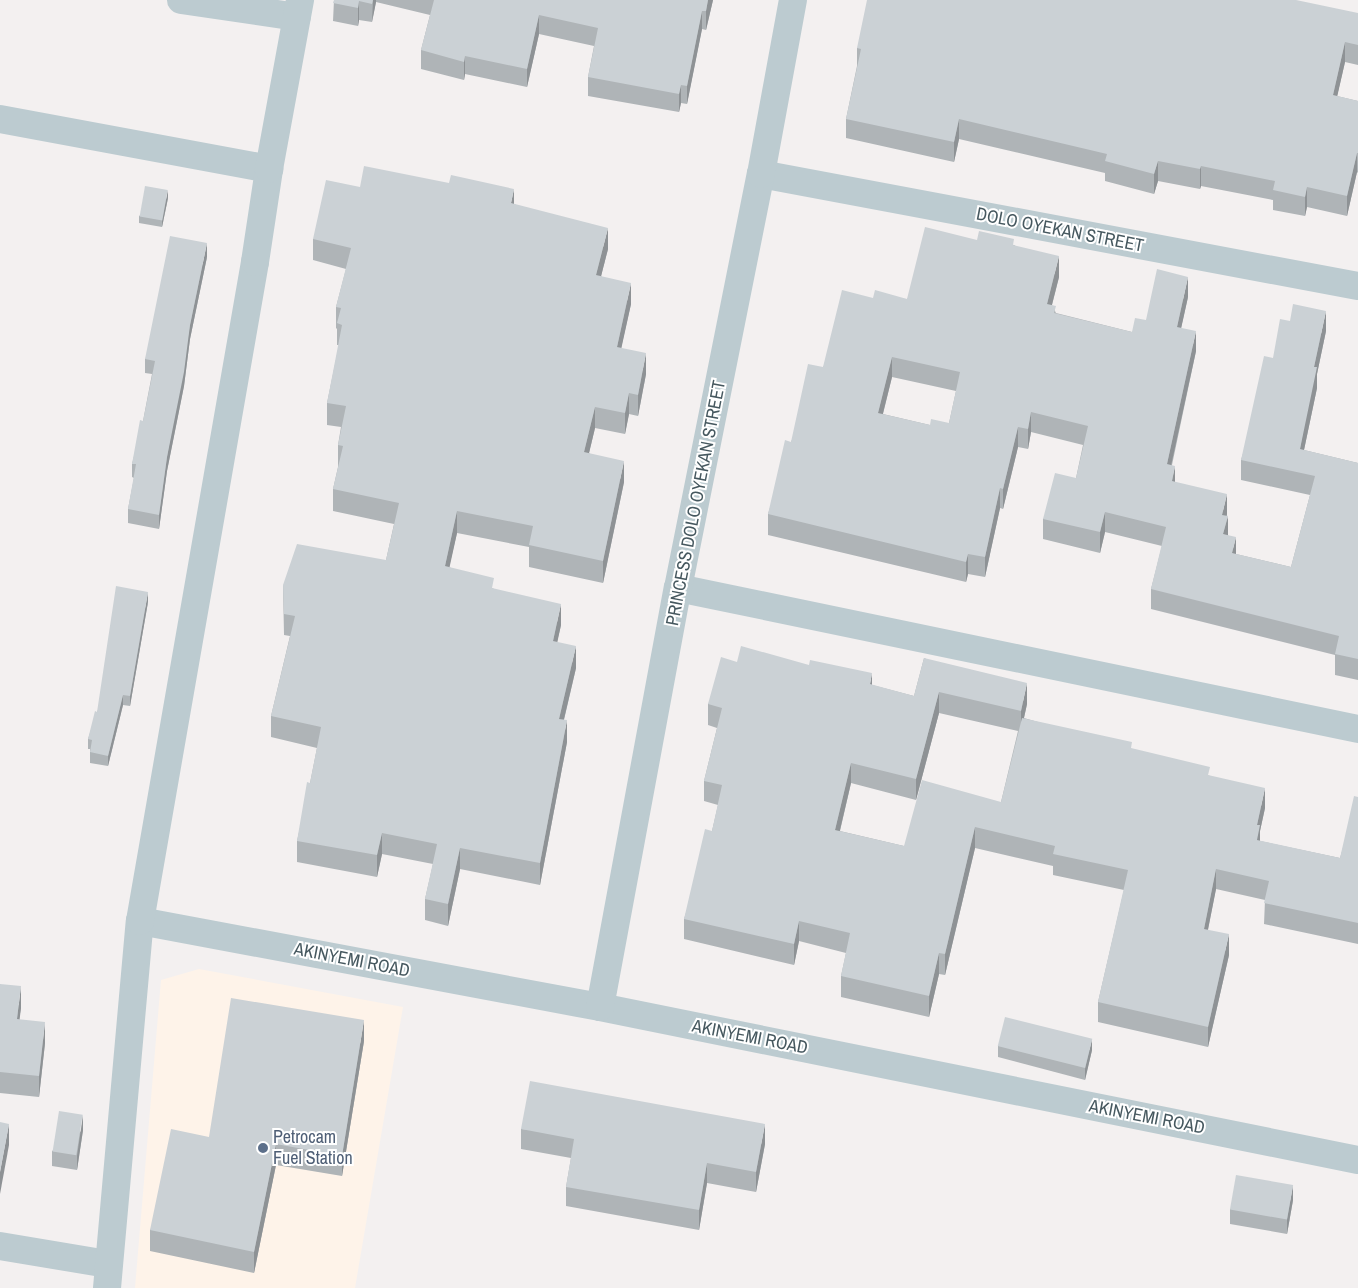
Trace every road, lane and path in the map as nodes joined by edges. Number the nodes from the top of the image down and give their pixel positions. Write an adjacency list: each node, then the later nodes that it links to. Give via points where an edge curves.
1 (181, 0): 3 (street)
2 (794, 0): 6 (street, PRINCESS DOLO OYEKAN STREET)
3 (299, 8): 5 (street)
4 (0, 118): 5 (street)
5 (269, 169): 10 (street)
6 (761, 174): 7 (street, DOLO OYEKAN STREET); 8 (street, PRINCESS DOLO OYEKAN STREET)
7 (1358, 286)
8 (678, 588): 9 (street); 11 (street, PRINCESS DOLO OYEKAN STREET)
9 (1358, 729)
10 (140, 921): 11 (street, AKINYEMI ROAD); 14 (street)
11 (600, 1007): 12 (street, AKINYEMI ROAD)
12 (1358, 1160)
13 (0, 1246): 14 (street)
14 (107, 1276)

